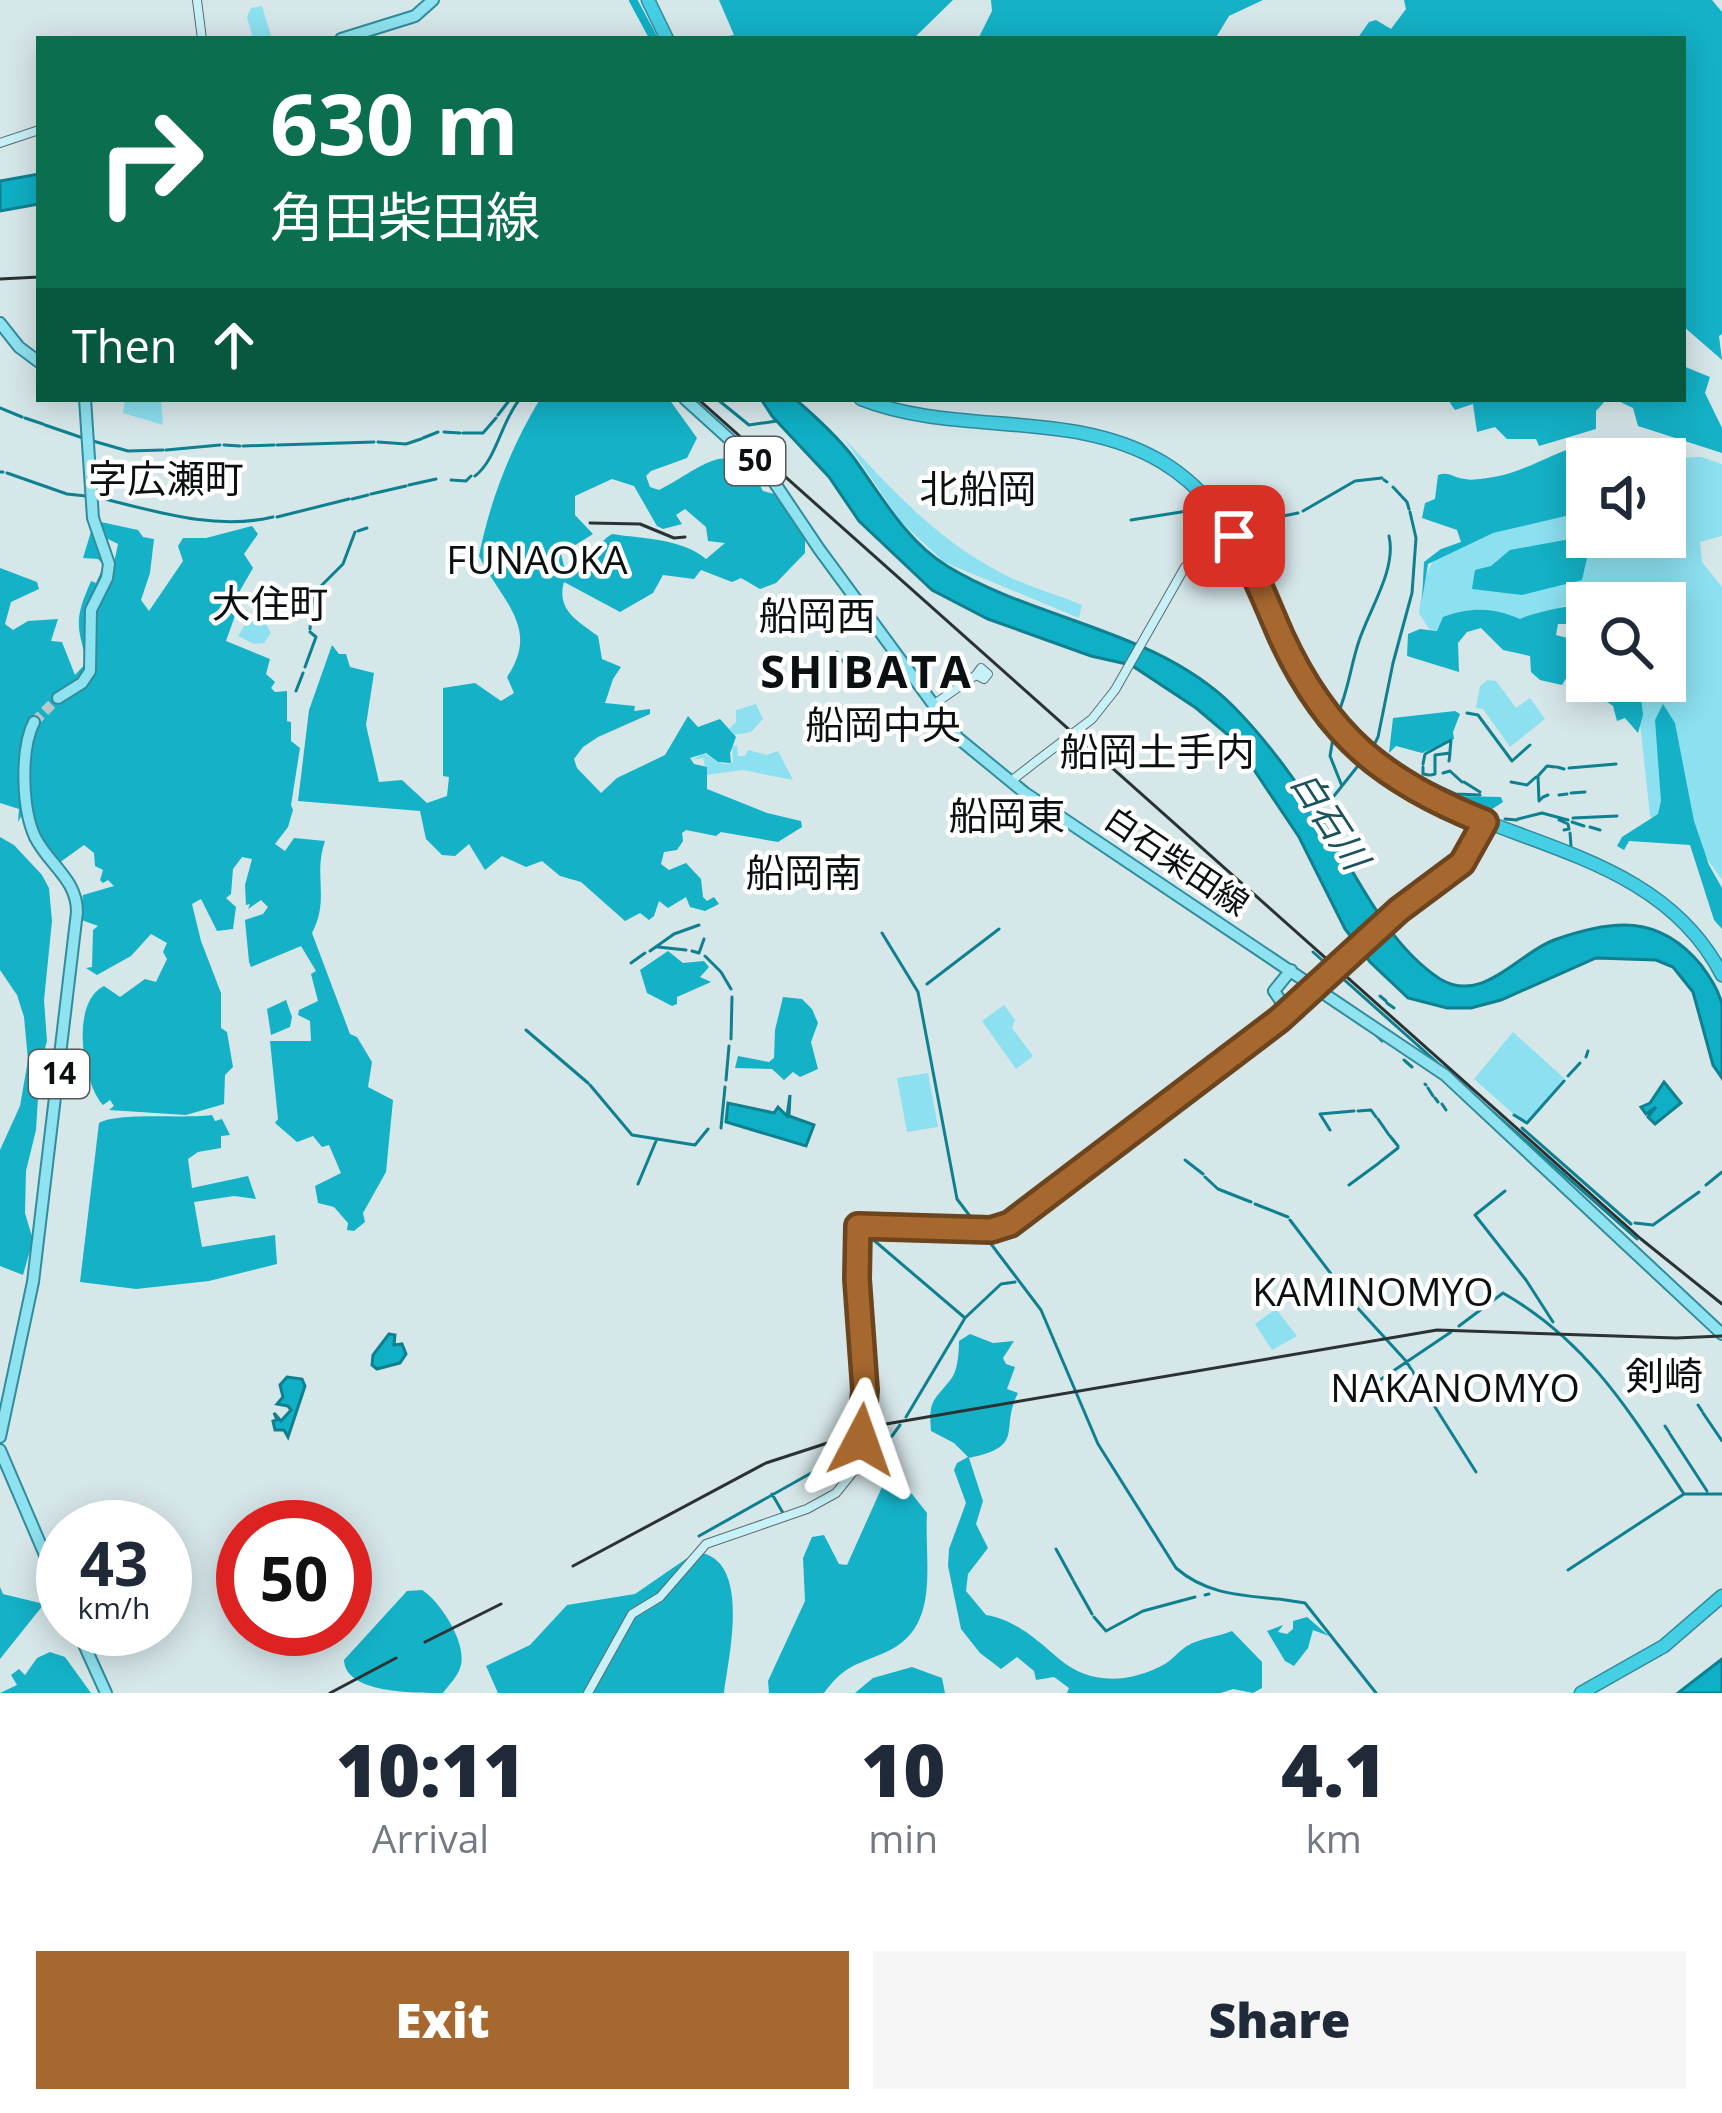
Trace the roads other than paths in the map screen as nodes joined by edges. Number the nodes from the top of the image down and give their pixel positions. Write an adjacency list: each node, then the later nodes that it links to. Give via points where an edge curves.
1 (197, 0): 4 (main road)
2 (433, 0): 5 (main road, via 415,16)
3 (655, 8): 6 (highway)
4 (202, 36)
5 (351, 36)
6 (668, 36)
7 (36, 131): 8 (main road)
8 (0, 143)
9 (0, 323): 10 (main road)
10 (36, 360)
11 (85, 402): 17 (main road, via 93,518 110,564 89,619 90,671)
12 (688, 402): 18 (main road, 50, via 774,481)
13 (876, 402): 15 (highway, via 1126,445 1170,466)
14 (878, 402): 15 (highway, via 1138,446 1195,482)
15 (1239, 540): 20 (main road, bridge, via 1187,565 1092,719); 21 (highway, via 1296,667 1334,726 1394,778)
16 (976, 675): 18 (main road)
17 (58, 698)
18 (933, 705): 20 (main road, 白石柴田線 / 50)
19 (34, 722): 26 (main road, 14, via 24,761 32,828 72,887 77,912 33,1282)
20 (1010, 782): 22 (main road, 白石柴田線 / 50)
21 (1485, 820): 23 (highway, via 1648,891 1690,927); 24 (main road, bridge, via 1467,858)
22 (1291, 970): 24 (main road, via 1274,992); 25 (main road, 白石柴田線 / 50, via 1445,1075)
23 (1722, 972)
24 (1288, 1012): 32 (main road, bridge, via 1000,1229 858,1226 865,1371 853,1472 830,1497 706,1544 660,1597 632,1614)
25 (1722, 1334)
26 (0, 1437)
27 (0, 1450): 28 (main road)
28 (36, 1534)
29 (1722, 1596): 33 (highway, via 1670,1642)
30 (89, 1656): 31 (main road)
31 (106, 1693)
32 (588, 1693)
33 (1581, 1693)

